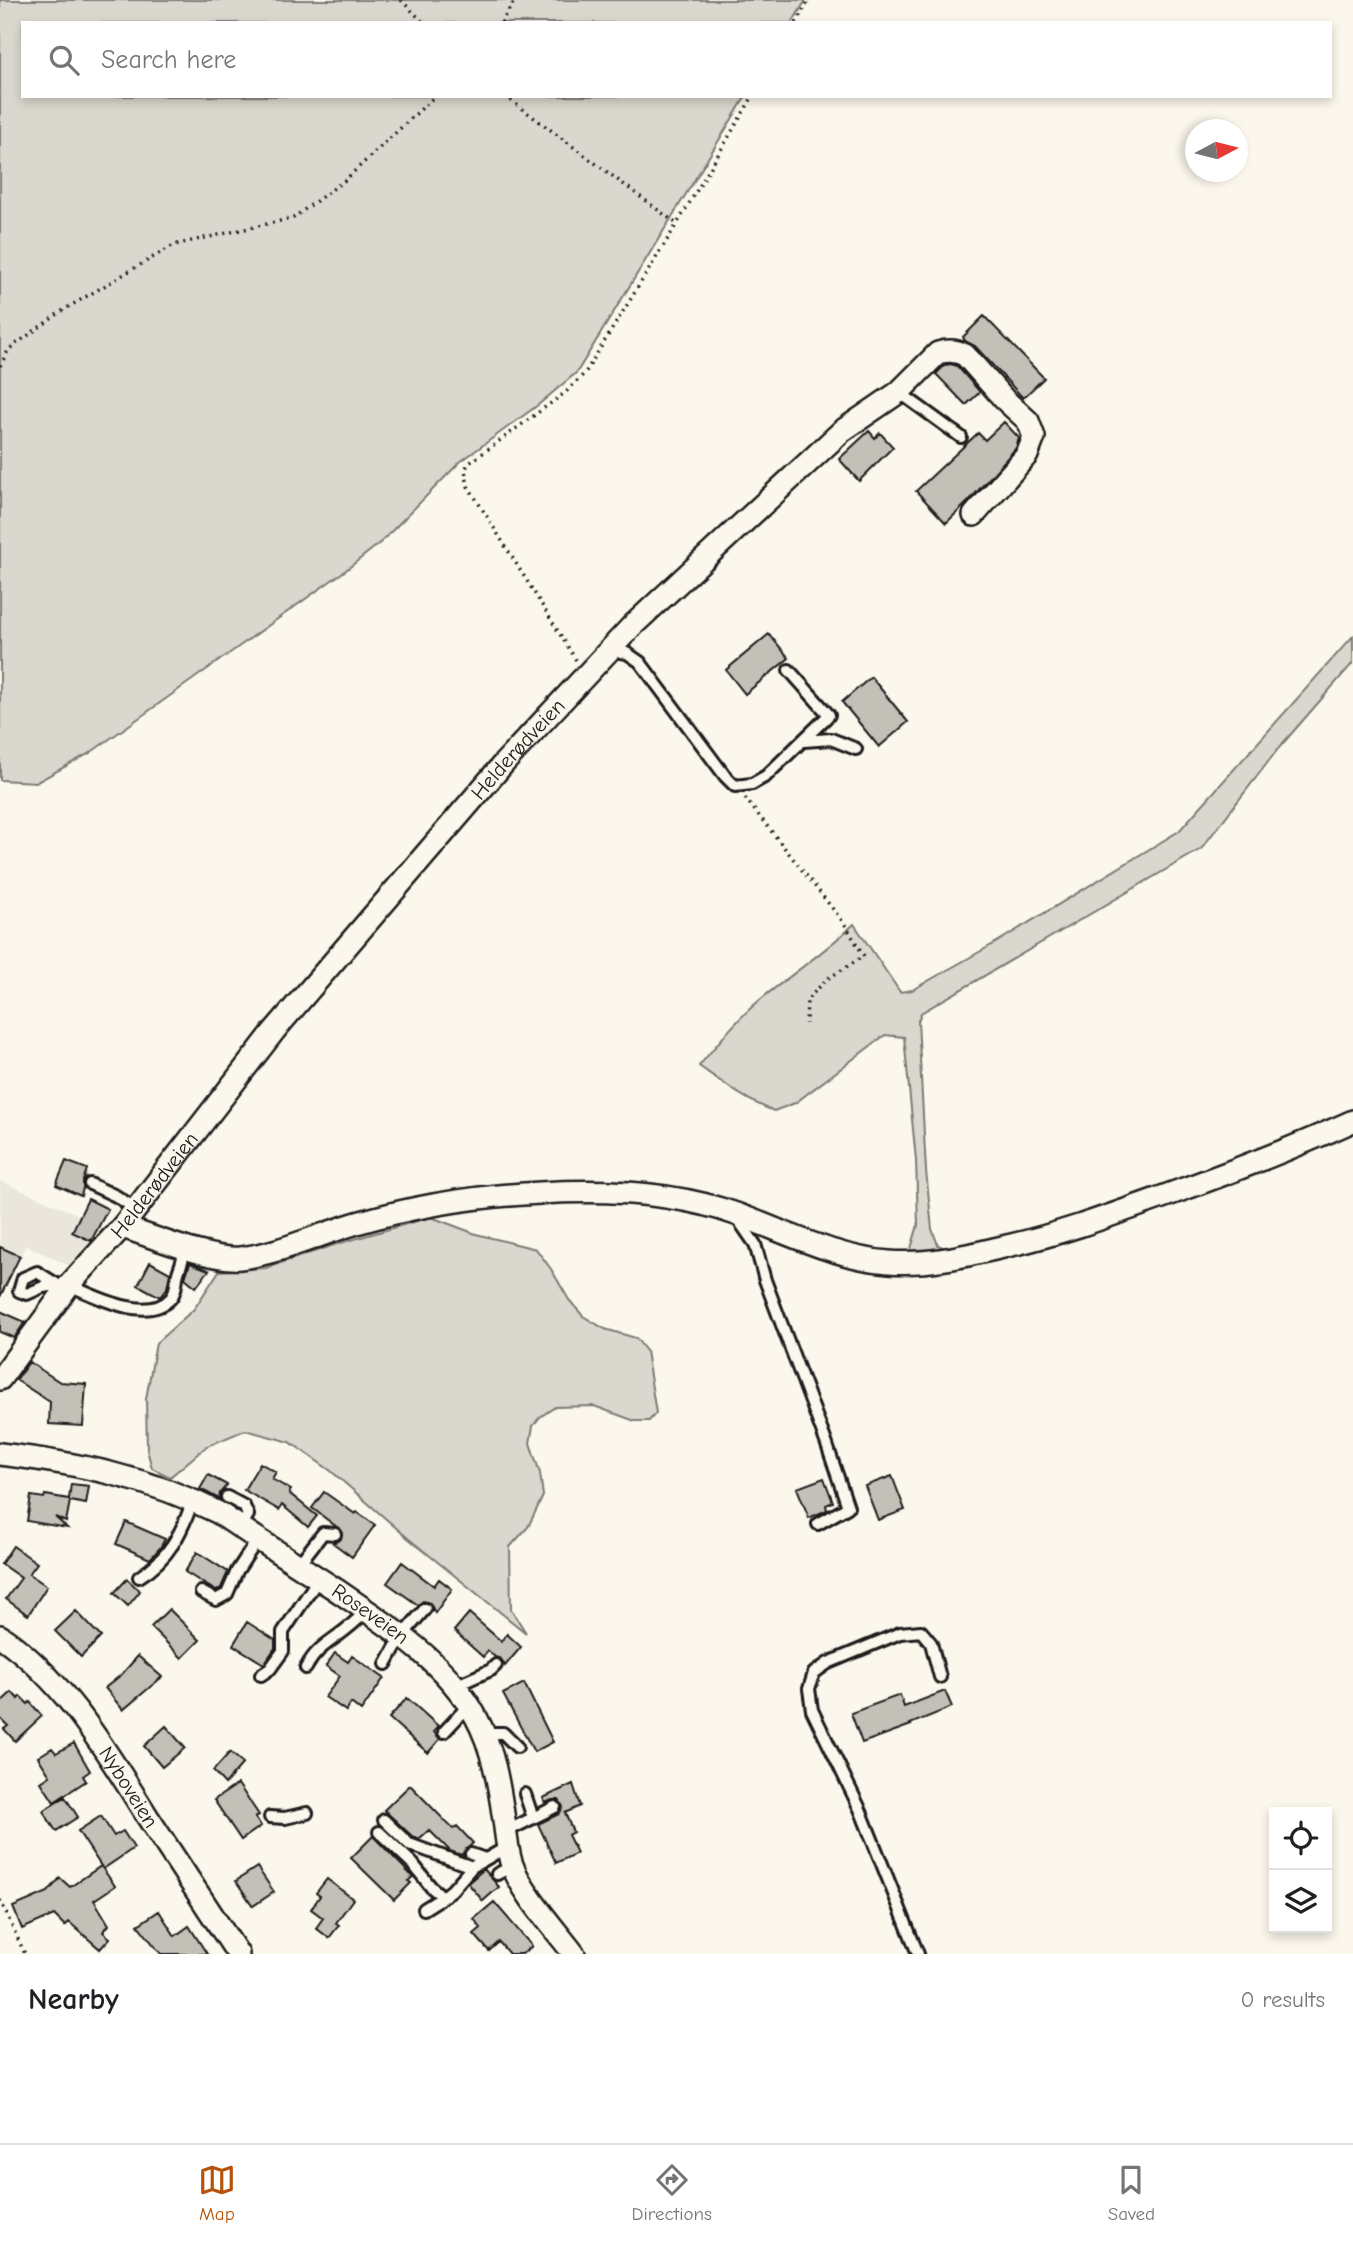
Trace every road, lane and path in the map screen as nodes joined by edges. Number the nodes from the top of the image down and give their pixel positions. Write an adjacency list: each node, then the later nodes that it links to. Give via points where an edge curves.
1 (401, 0): 4 (path)
2 (514, 0): 5 (path)
3 (809, 0): 6 (path)
4 (422, 21)
5 (502, 21)
6 (797, 21)
7 (433, 98): 11 (path, via 345,180 293,218 174,245 65,309 9,349)
8 (508, 98): 10 (path)
9 (752, 98): 10 (path)
10 (677, 224): 17 (path, via 585,373 465,470 468,486)
11 (0, 366)
12 (899, 392): 13 (lane); 14 (street, Helderødveien, via 938,353 958,351 1028,421 1034,437 1027,455); 15 (street, Helderødveien, via 842,431)
13 (961, 437)
14 (974, 516)
15 (608, 650): 17 (street, Helderødveien); 20 (lane, via 627,653 640,662)
16 (789, 670): 18 (lane, via 829,715)
17 (585, 675): 24 (street, Helderødveien, via 495,772 274,1031)
18 (804, 741): 19 (lane, via 831,739); 20 (lane, via 766,776)
19 (856, 749)
20 (735, 786): 21 (path, via 844,923 864,956 827,979 807,1000)
21 (806, 1024)
22 (1353, 1121): 25 (street, via 1206,1182 1046,1237 922,1263 887,1262 827,1249)
23 (90, 1184): 24 (lane)
24 (136, 1209): 26 (street, Helderødveien)
25 (734, 1213): 27 (street, via 632,1193 538,1193 461,1199 394,1212 239,1258); 33 (lane, via 755,1244 848,1507)
26 (122, 1227): 27 (street); 28 (street, Helderødveien)
27 (183, 1246): 28 (lane, via 184,1263 176,1288 159,1306 131,1308)
28 (64, 1287): 29 (street, Helderødveien)
29 (0, 1379)
30 (0, 1454): 32 (street, Roseveien, via 120,1474)
31 (227, 1497): 34 (lane, via 244,1506)
32 (193, 1500): 34 (street, Roseveien); 37 (lane, via 171,1548)
33 (818, 1524)
34 (249, 1533): 36 (street, Roseveien); 39 (lane, via 227,1594 216,1600)
35 (335, 1534): 36 (lane, via 323,1533)
36 (298, 1565): 38 (street, Roseveien)
37 (139, 1577)
38 (319, 1578): 41 (street, Roseveien); 47 (lane, via 283,1632 283,1651)
39 (201, 1592)
40 (425, 1609): 43 (lane)
41 (367, 1611): 43 (street, Roseveien); 46 (lane, via 326,1643)
42 (0, 1636): 69 (street, Nyboveien, via 33,1660 71,1704)
43 (401, 1637): 44 (lane); 49 (street, Roseveien)
44 (386, 1664)
45 (496, 1665): 49 (lane)
46 (306, 1668)
47 (261, 1675)
48 (940, 1677): 71 (lane, via 931,1643 921,1631 900,1633 828,1663 814,1673 809,1689 812,1710 860,1809)
49 (455, 1686): 50 (street, Roseveien)
50 (468, 1706): 51 (lane); 52 (street, Roseveien)
51 (444, 1732)
52 (483, 1733): 53 (lane, via 503,1733); 62 (street, Roseveien, via 499,1789)
53 (517, 1747)
54 (525, 1794): 58 (lane)
55 (555, 1807): 58 (lane)
56 (307, 1813): 57 (lane)
57 (270, 1816)
58 (533, 1818): 62 (lane)
59 (384, 1820): 64 (lane, via 409,1844)
60 (379, 1832): 65 (lane)
61 (471, 1854): 63 (lane)
62 (505, 1855): 63 (lane); 70 (street, Roseveien)
63 (485, 1859): 64 (lane)
64 (472, 1867): 65 (lane)
65 (443, 1897): 67 (lane)
66 (0, 1900): 68 (path)
67 (424, 1909)
68 (25, 1954)
69 (238, 1954)
70 (574, 1954)
71 (918, 1954)

